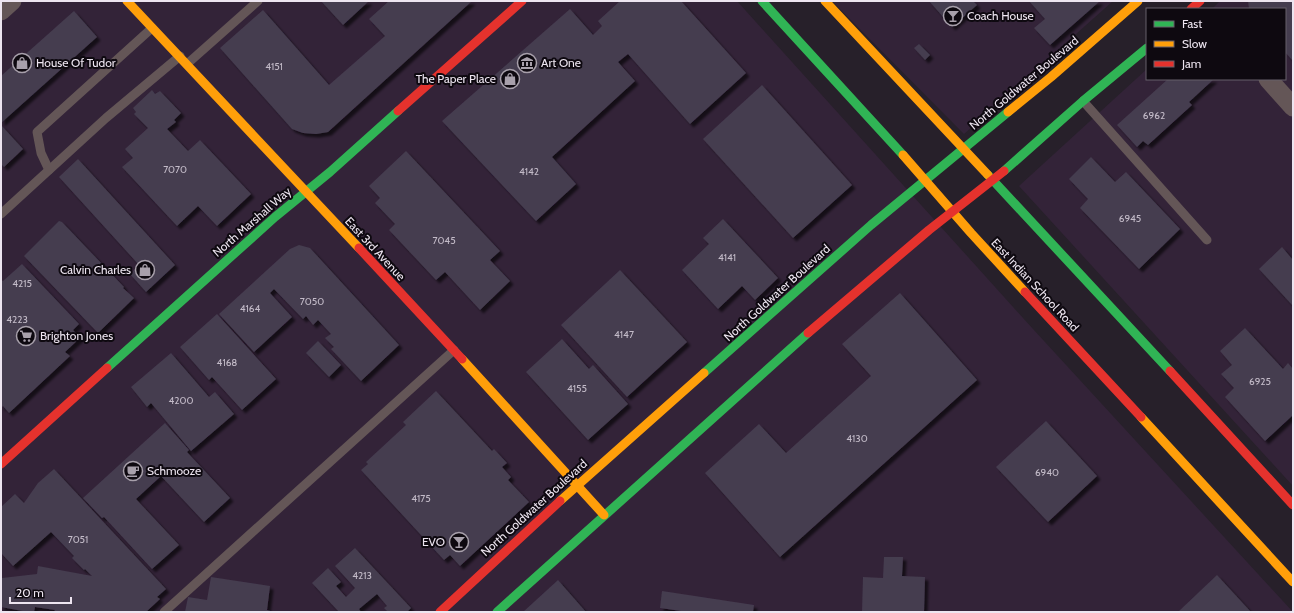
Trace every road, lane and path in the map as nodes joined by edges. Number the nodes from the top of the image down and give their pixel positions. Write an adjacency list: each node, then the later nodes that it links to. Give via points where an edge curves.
1 (12, 1): 8 (street)
2 (127, 1): 9 (main road, East 3rd Avenue)
3 (258, 1): 12 (lane)
4 (522, 1): 20 (main road, North Marshall Way)
5 (762, 1): 18 (main road, East Indian School Road)
6 (825, 1): 16 (main road)
7 (1138, 1): 16 (main road, North Goldwater Boulevard, via 1051,77)
8 (1, 11)
9 (152, 28): 11 (main road, East 3rd Avenue); 17 (lane, via 37,132 41,153)
10 (1146, 49): 14 (main road)
11 (180, 56): 12 (main road, East 3rd Avenue); 17 (lane)
12 (187, 64): 20 (main road, East 3rd Avenue)
13 (1269, 80): 15 (street)
14 (1083, 101): 19 (main road); 23 (lane)
15 (1293, 107)
16 (963, 148): 18 (main road, North Goldwater Boulevard); 19 (main road)
17 (49, 170): 21 (lane)
18 (924, 180): 22 (main road, East Indian School Road); 26 (main road, North Goldwater Boulevard)
19 (993, 180): 22 (main road); 27 (main road)
20 (305, 192): 24 (main road, East 3rd Avenue); 25 (main road, North Marshall Way)
21 (3, 209)
22 (952, 212): 28 (main road, via 793,346); 29 (main road, East Indian School Road)
23 (1207, 240)
24 (454, 350): 26 (main road, East 3rd Avenue); 30 (lane)
25 (1, 464)
26 (576, 486): 28 (main road, East 3rd Avenue); 31 (main road, North Goldwater Boulevard)
27 (1293, 505)
28 (604, 516): 32 (main road)
29 (1293, 582)
30 (164, 612)
31 (440, 612)
32 (497, 612)

